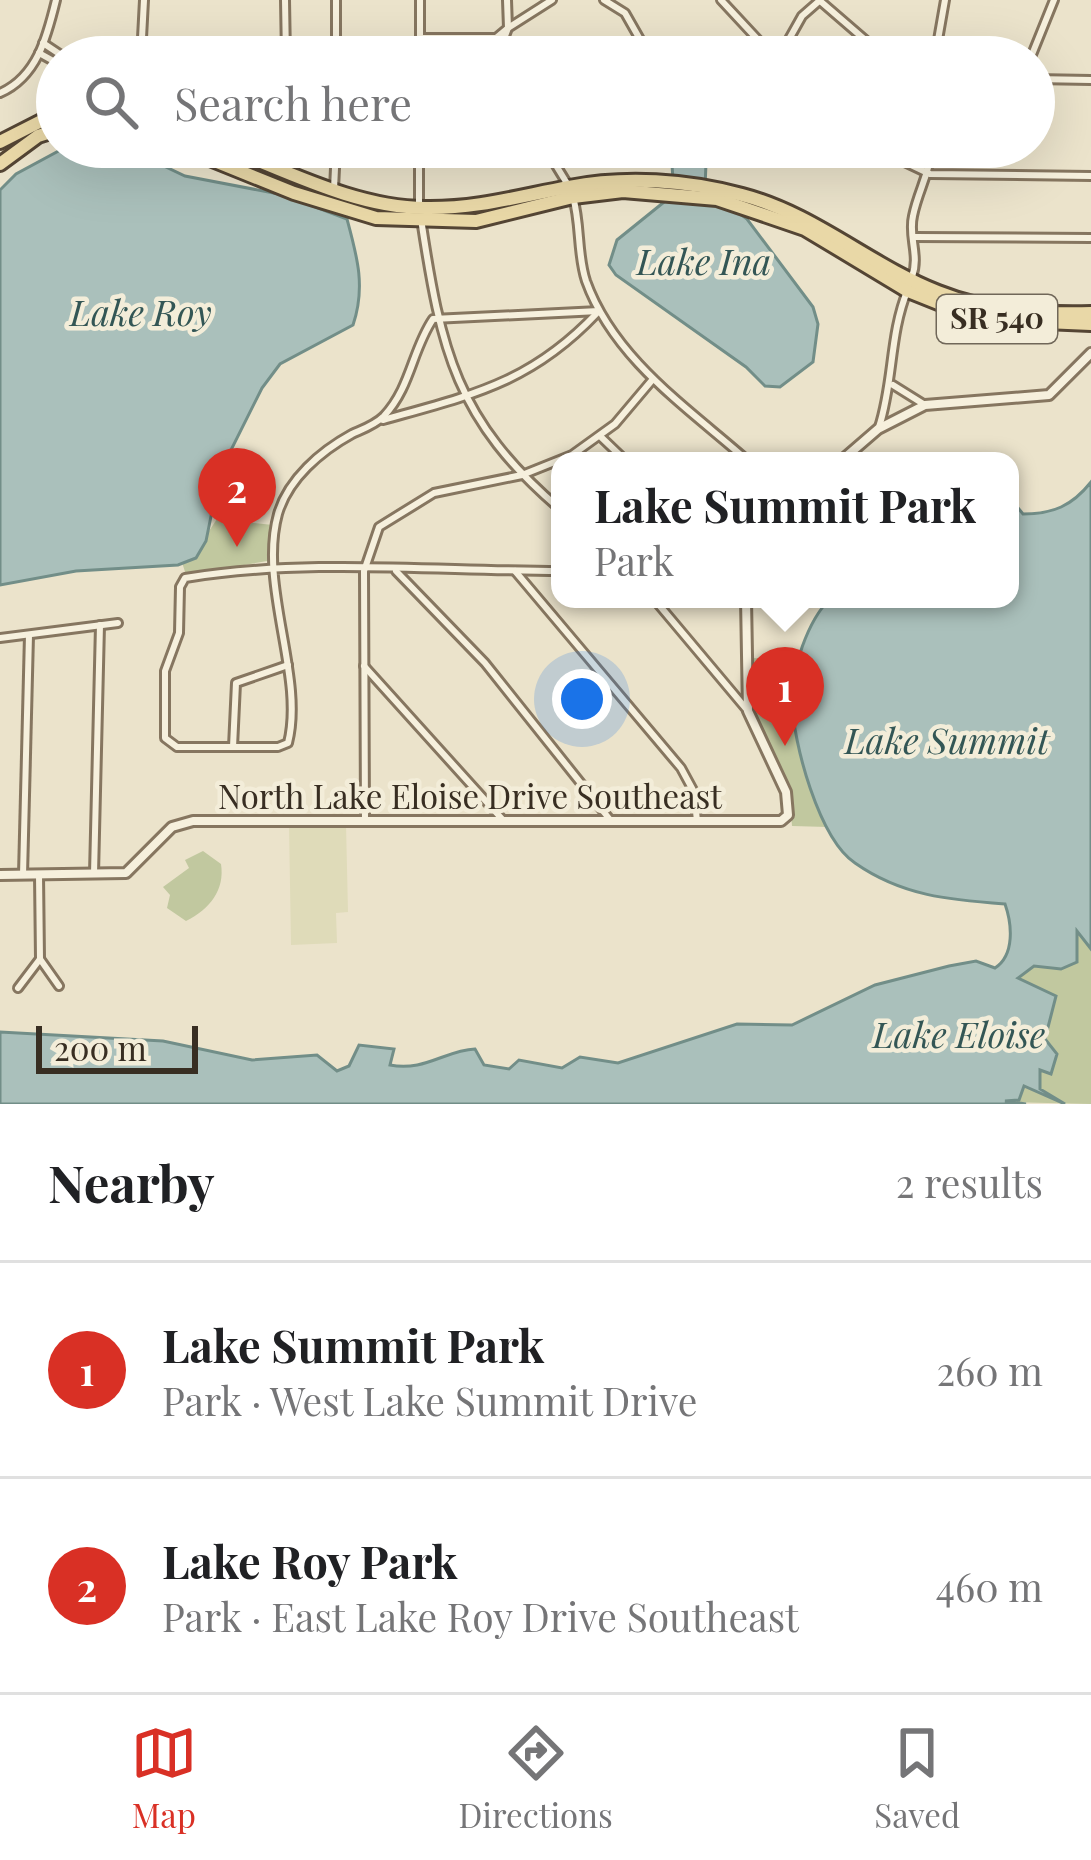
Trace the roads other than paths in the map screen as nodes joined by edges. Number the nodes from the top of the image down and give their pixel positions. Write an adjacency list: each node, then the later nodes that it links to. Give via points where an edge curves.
1 (56, 0): 14 (street)
2 (144, 0): 15 (street)
3 (285, 0): 16 (street)
4 (336, 0): 17 (street)
5 (420, 0): 18 (street)
6 (508, 0): 13 (street)
7 (552, 0): 13 (street)
8 (604, 0): 21 (street, via 625,13)
9 (722, 0): 22 (street)
10 (820, 0): 23 (street); 24 (street)
11 (945, 0): 25 (street)
12 (1054, 0): 26 (street)
13 (508, 28): 19 (street); 20 (street)
14 (45, 36)
15 (143, 36)
16 (286, 36)
17 (336, 36)
18 (420, 36)
19 (498, 36)
20 (505, 36)
21 (638, 36)
22 (757, 36)
23 (790, 36)
24 (861, 36)
25 (939, 36)
26 (1039, 36)
27 (36, 58): 30 (street)
28 (1055, 79): 29 (street)
29 (1091, 80)
30 (0, 93)
31 (36, 124): 33 (main road)
32 (36, 137): 34 (main road)
33 (0, 142)
34 (0, 164)
35 (232, 168): 46 (main road, SR 540)
36 (279, 168): 44 (main road, SR 540)
37 (335, 168): 44 (street)
38 (419, 168): 47 (street)
39 (558, 168): 45 (street)
40 (917, 168): 42 (street)
41 (930, 168): 42 (street)
42 (930, 174): 43 (street); 48 (street, via 912,219)
43 (1091, 176)
44 (334, 189): 46 (main road, via 318,197); 47 (main road, SR 540)
45 (571, 192): 47 (main road, SR 540); 50 (main road, SR 540, via 715,189 821,226); 51 (street)
46 (294, 193): 47 (main road, SR 540, via 345,211)
47 (420, 216): 53 (street)
48 (914, 237): 49 (street); 50 (street)
49 (1091, 238)
50 (910, 285): 52 (main road, SR 540, via 1000,310); 54 (main road, SR 540, via 998,320); 57 (street, via 894,332)
51 (598, 311): 53 (street); 56 (street); 58 (street, via 541,365)
52 (1091, 313)
53 (440, 316): 58 (street); 60 (street)
54 (1091, 324)
55 (1091, 352): 59 (street, via 1043,397)
56 (653, 380): 62 (street); 65 (street)
57 (892, 385): 59 (street); 61 (street)
58 (463, 397): 60 (street); 68 (street)
59 (926, 406): 61 (street)
60 (380, 422): 70 (street, via 334,445 291,487 277,520)
61 (878, 429): 66 (street)
62 (601, 437): 63 (street); 64 (street)
63 (570, 452)
64 (617, 452)
65 (737, 452)
66 (851, 452)
67 (551, 461): 68 (street)
68 (522, 475): 69 (street); 71 (street, via 408,505 379,527)
69 (551, 501)
70 (277, 569): 71 (street); 81 (street, via 277,625); 84 (street, via 185,578 180,587 179,633 164,675 165,738 177,747)
71 (364, 571): 72 (street); 82 (street)
72 (396, 571): 73 (street); 86 (street, via 485,663)
73 (515, 571): 74 (street); 87 (street, via 681,767)
74 (551, 571)
75 (662, 608): 83 (street)
76 (746, 608): 83 (street)
77 (118, 623): 78 (street)
78 (100, 626): 79 (street); 92 (street)
79 (29, 635): 80 (street); 89 (street)
80 (0, 638)
81 (288, 665): 84 (street, via 236,683); 84 (street, via 288,742)
82 (364, 666): 85 (street); 88 (street)
83 (748, 711): 87 (street, North Lake Eloise Drive Southeast, via 786,792 788,818)
84 (233, 747)
85 (364, 821): 88 (street, North Lake Eloise Drive Southeast); 92 (street, North Lake Eloise Drive Southeast, via 193,821 172,827 134,869)
86 (610, 821): 87 (street, North Lake Eloise Drive Southeast); 88 (street, North Lake Eloise Drive Southeast)
87 (698, 821)
88 (503, 822)
89 (23, 874): 90 (street); 91 (street)
90 (39, 874): 92 (street); 93 (street)
91 (0, 875)
92 (94, 875)
93 (40, 958): 94 (street); 95 (street)
94 (58, 986)
95 (18, 988)

